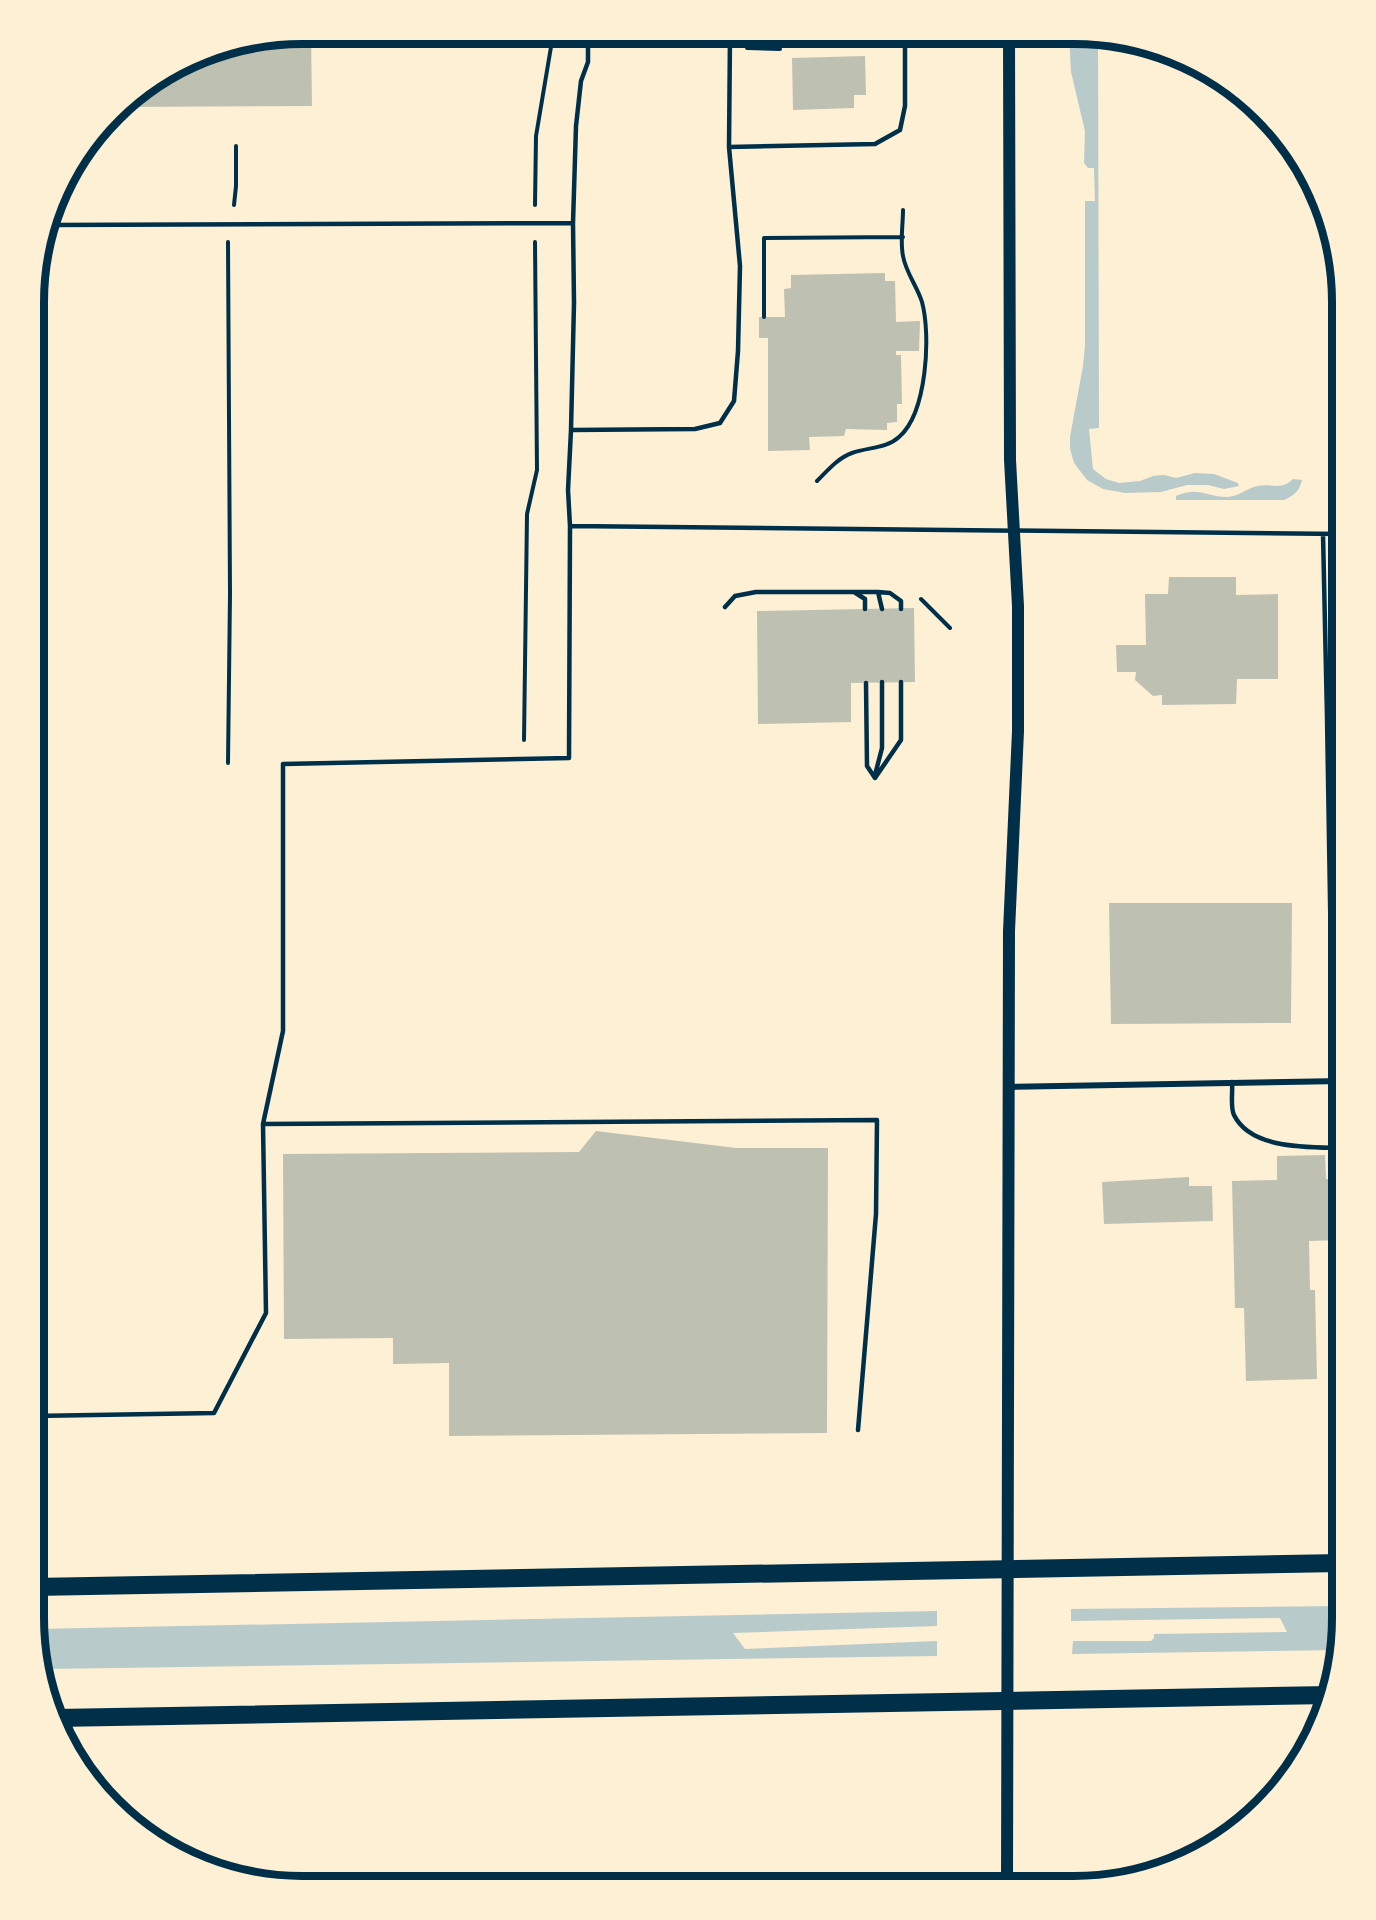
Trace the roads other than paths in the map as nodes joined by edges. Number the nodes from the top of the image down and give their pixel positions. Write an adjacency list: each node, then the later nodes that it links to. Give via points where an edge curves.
1 (588, 44): 6 (lane, via 576,126)
2 (730, 44): 5 (lane)
3 (905, 44): 5 (lane, via 905,106 900,130 875,144)
4 (1009, 44): 10 (main road, via 1010,459)
5 (729, 147): 8 (lane, via 740,266 734,401 720,423 695,429)
6 (573, 223): 7 (lane); 8 (lane)
7 (55, 225)
8 (571, 430): 9 (lane)
9 (570, 526): 10 (lane); 29 (lane, via 569,758 283,764 283,1031)
10 (1014, 531): 11 (lane); 28 (main road, via 1018,730 1009,931)
11 (1323, 534): 12 (lane); 22 (lane)
12 (1332, 534)
13 (854, 592): 14 (lane); 15 (lane, via 756,592 735,596); 16 (lane, via 865,599)
14 (878, 592): 17 (lane); 18 (lane, via 890,593 901,601)
15 (725, 607)
16 (865, 609)
17 (882, 609)
18 (901, 609)
19 (882, 682): 24 (lane, via 882,748)
20 (901, 682): 24 (lane, via 901,741)
21 (866, 683): 24 (lane, via 867,766)
22 (1327, 717): 23 (lane); 25 (lane)
23 (1332, 717)
24 (875, 778)
25 (1332, 1020)
26 (1332, 1081): 27 (street)
27 (1232, 1082): 28 (street); 30 (lane, via 1233,1114 1249,1134 1285,1146)
28 (1008, 1087): 37 (main road)
29 (263, 1124): 31 (lane, via 266,1313 214,1413); 32 (lane, via 877,1120 876,1214)
30 (1332, 1148)
31 (44, 1416)
32 (858, 1430)
33 (1332, 1563): 34 (highway)
34 (44, 1587)
35 (1321, 1695): 36 (highway)
36 (63, 1718)
37 (1007, 1876)

